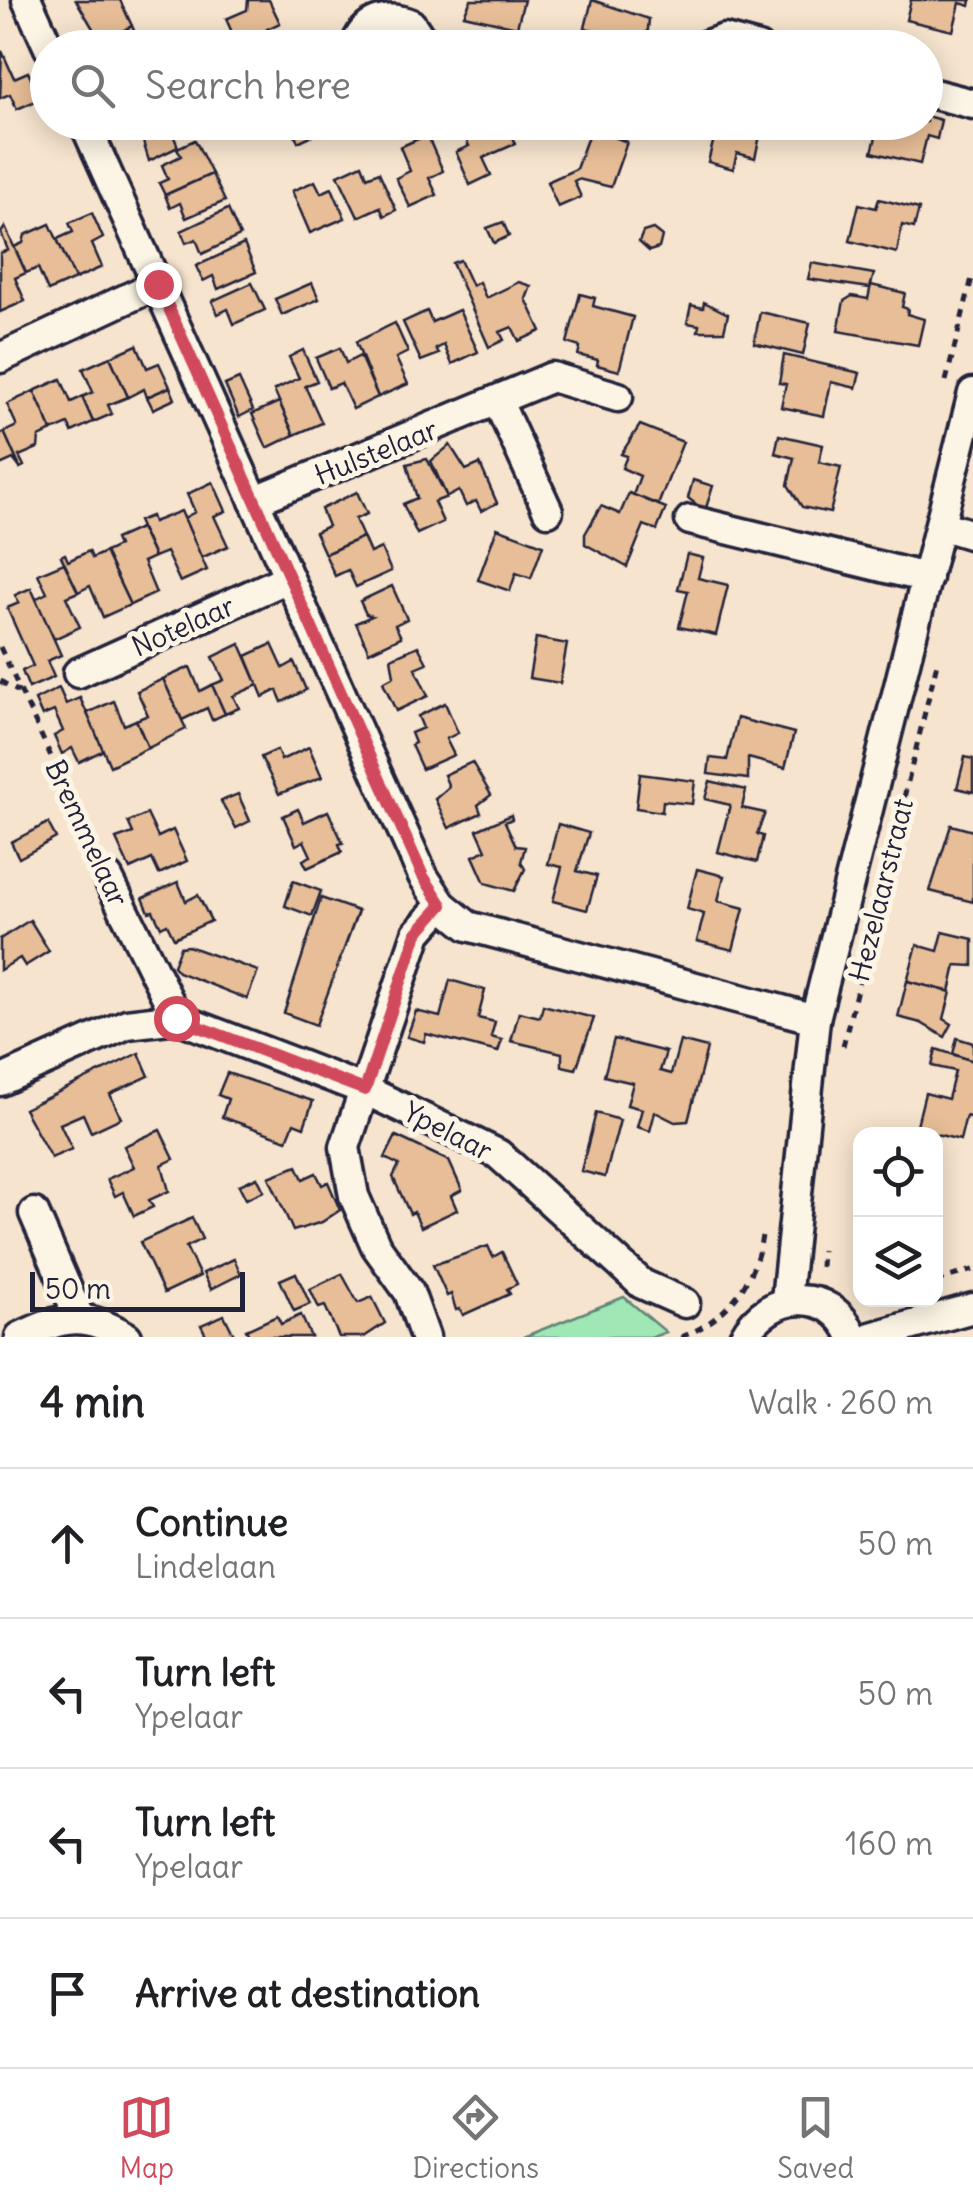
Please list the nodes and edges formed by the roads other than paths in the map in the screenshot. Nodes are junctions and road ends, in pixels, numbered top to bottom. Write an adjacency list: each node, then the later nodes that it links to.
1 (27, 0): 3 (street)
2 (402, 9): 4 (street); 5 (street)
3 (41, 30)
4 (364, 30)
5 (418, 30)
6 (943, 96): 7 (street)
7 (973, 104)
8 (92, 140): 9 (street)
9 (158, 284): 10 (street); 14 (street)
10 (0, 358)
11 (973, 393): 17 (street, Hezelaarstraat)
12 (618, 397): 13 (street, Hulstelaar)
13 (498, 402): 14 (street, Hulstelaar); 15 (street)
14 (254, 501): 19 (street)
15 (548, 511)
16 (690, 520): 20 (street)
17 (940, 525): 18 (street); 20 (street, Hezelaarstraat)
18 (973, 535)
19 (288, 578): 21 (street, Notelaar); 23 (street)
20 (927, 578): 25 (street, Hezelaarstraat)
21 (78, 673)
22 (108, 878): 24 (street, Bremmelaar)
23 (442, 905): 25 (street); 27 (street)
24 (176, 1018): 26 (street); 27 (street, Ypelaar)
25 (815, 1019): 29 (street, Hezelaarstraat)
26 (0, 1081)
27 (365, 1090): 30 (street, Ypelaar); 35 (street)
28 (34, 1213): 32 (street)
29 (786, 1300): 36 (street); 37 (street)
30 (685, 1302)
31 (973, 1308): 38 (street)
32 (79, 1317): 33 (street); 34 (street)
33 (20, 1337)
34 (127, 1337)
35 (425, 1337)
36 (744, 1337)
37 (854, 1337)
38 (871, 1337)

